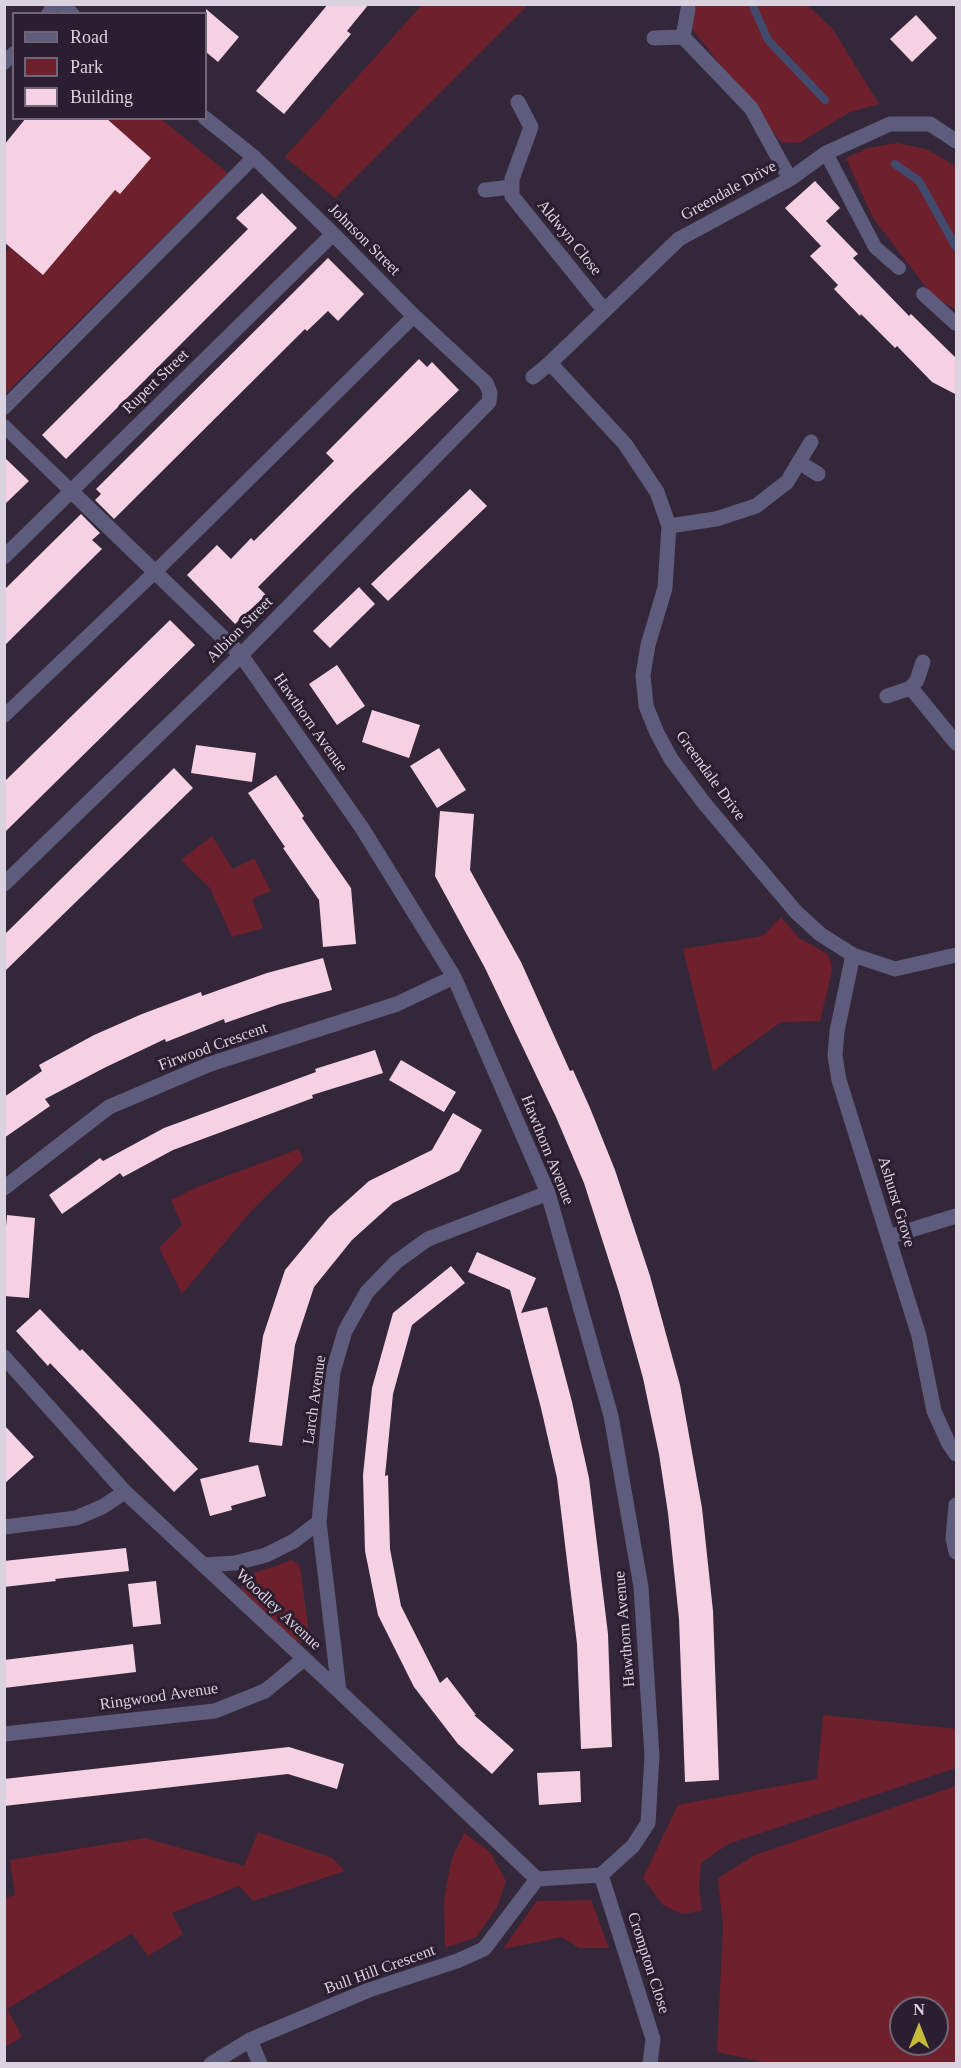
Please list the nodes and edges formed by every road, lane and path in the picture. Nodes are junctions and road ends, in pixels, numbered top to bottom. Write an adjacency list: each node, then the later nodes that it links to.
1 (688, 9): 2 (street)
2 (683, 37): 3 (street); 9 (street)
3 (654, 38)
4 (518, 102): 10 (street)
5 (207, 120): 8 (street, Johnson Street)
6 (957, 141): 7 (street, Greendale Drive)
7 (826, 153): 9 (street, Greendale Drive); 13 (lane)
8 (254, 157): 12 (street, Johnson Street); 21 (lane)
9 (790, 178): 15 (street, Greendale Drive)
10 (512, 187): 11 (street); 15 (street, Aldwyn Close)
11 (485, 190)
12 (333, 234): 16 (street, Johnson Street); 26 (street, Rupert Street)
13 (899, 268)
14 (923, 294): 17 (lane)
15 (604, 310): 18 (street, Greendale Drive)
16 (414, 316): 20 (street, Johnson Street); 29 (lane)
17 (957, 324)
18 (550, 363): 19 (street, Greendale Drive); 27 (street, Greendale Drive)
19 (533, 376)
20 (490, 393): 30 (street, Albion Street)
21 (4, 408)
22 (4, 426): 26 (lane)
23 (811, 442): 24 (street)
24 (800, 463): 25 (street); 27 (street)
25 (818, 474)
26 (71, 491): 28 (street, Rupert Street); 29 (street, Hawthorn Avenue)
27 (669, 526): 37 (street, Greendale Drive)
28 (4, 557)
29 (155, 572): 30 (street, Hawthorn Avenue); 34 (lane)
30 (241, 655): 36 (street, Albion Street); 39 (street, Hawthorn Avenue)
31 (923, 662): 32 (street)
32 (910, 688): 33 (street); 35 (street)
33 (887, 696)
34 (4, 716)
35 (957, 743)
36 (4, 884)
37 (853, 955): 38 (street, Greendale Drive); 43 (street, Ashurst Grove)
38 (957, 955)
39 (454, 977): 40 (street, Firwood Crescent); 41 (street, Hawthorn Avenue)
40 (4, 1188)
41 (548, 1193): 48 (street, Larch Avenue); 55 (street, Hawthorn Avenue)
42 (957, 1216): 43 (street)
43 (888, 1237): 45 (street, Ashurst Grove)
44 (4, 1357): 46 (street, Woodley Avenue)
45 (957, 1454)
46 (125, 1492): 49 (street); 51 (street, Woodley Avenue)
47 (957, 1505): 50 (street)
48 (319, 1522): 51 (street); 53 (street, Larch Avenue)
49 (4, 1527)
50 (957, 1552)
51 (203, 1565): 52 (street, Woodley Avenue)
52 (304, 1659): 53 (street, Woodley Avenue); 54 (street, Ringwood Avenue)
53 (339, 1691): 56 (street, Woodley Avenue)
54 (4, 1734)
55 (601, 1875): 56 (street); 60 (street, Crompton Close)
56 (537, 1879): 57 (street, Bull Hill Crescent)
57 (250, 2040): 58 (street, Bull Hill Crescent); 59 (street)
58 (211, 2064)
59 (260, 2064)
60 (650, 2064)

